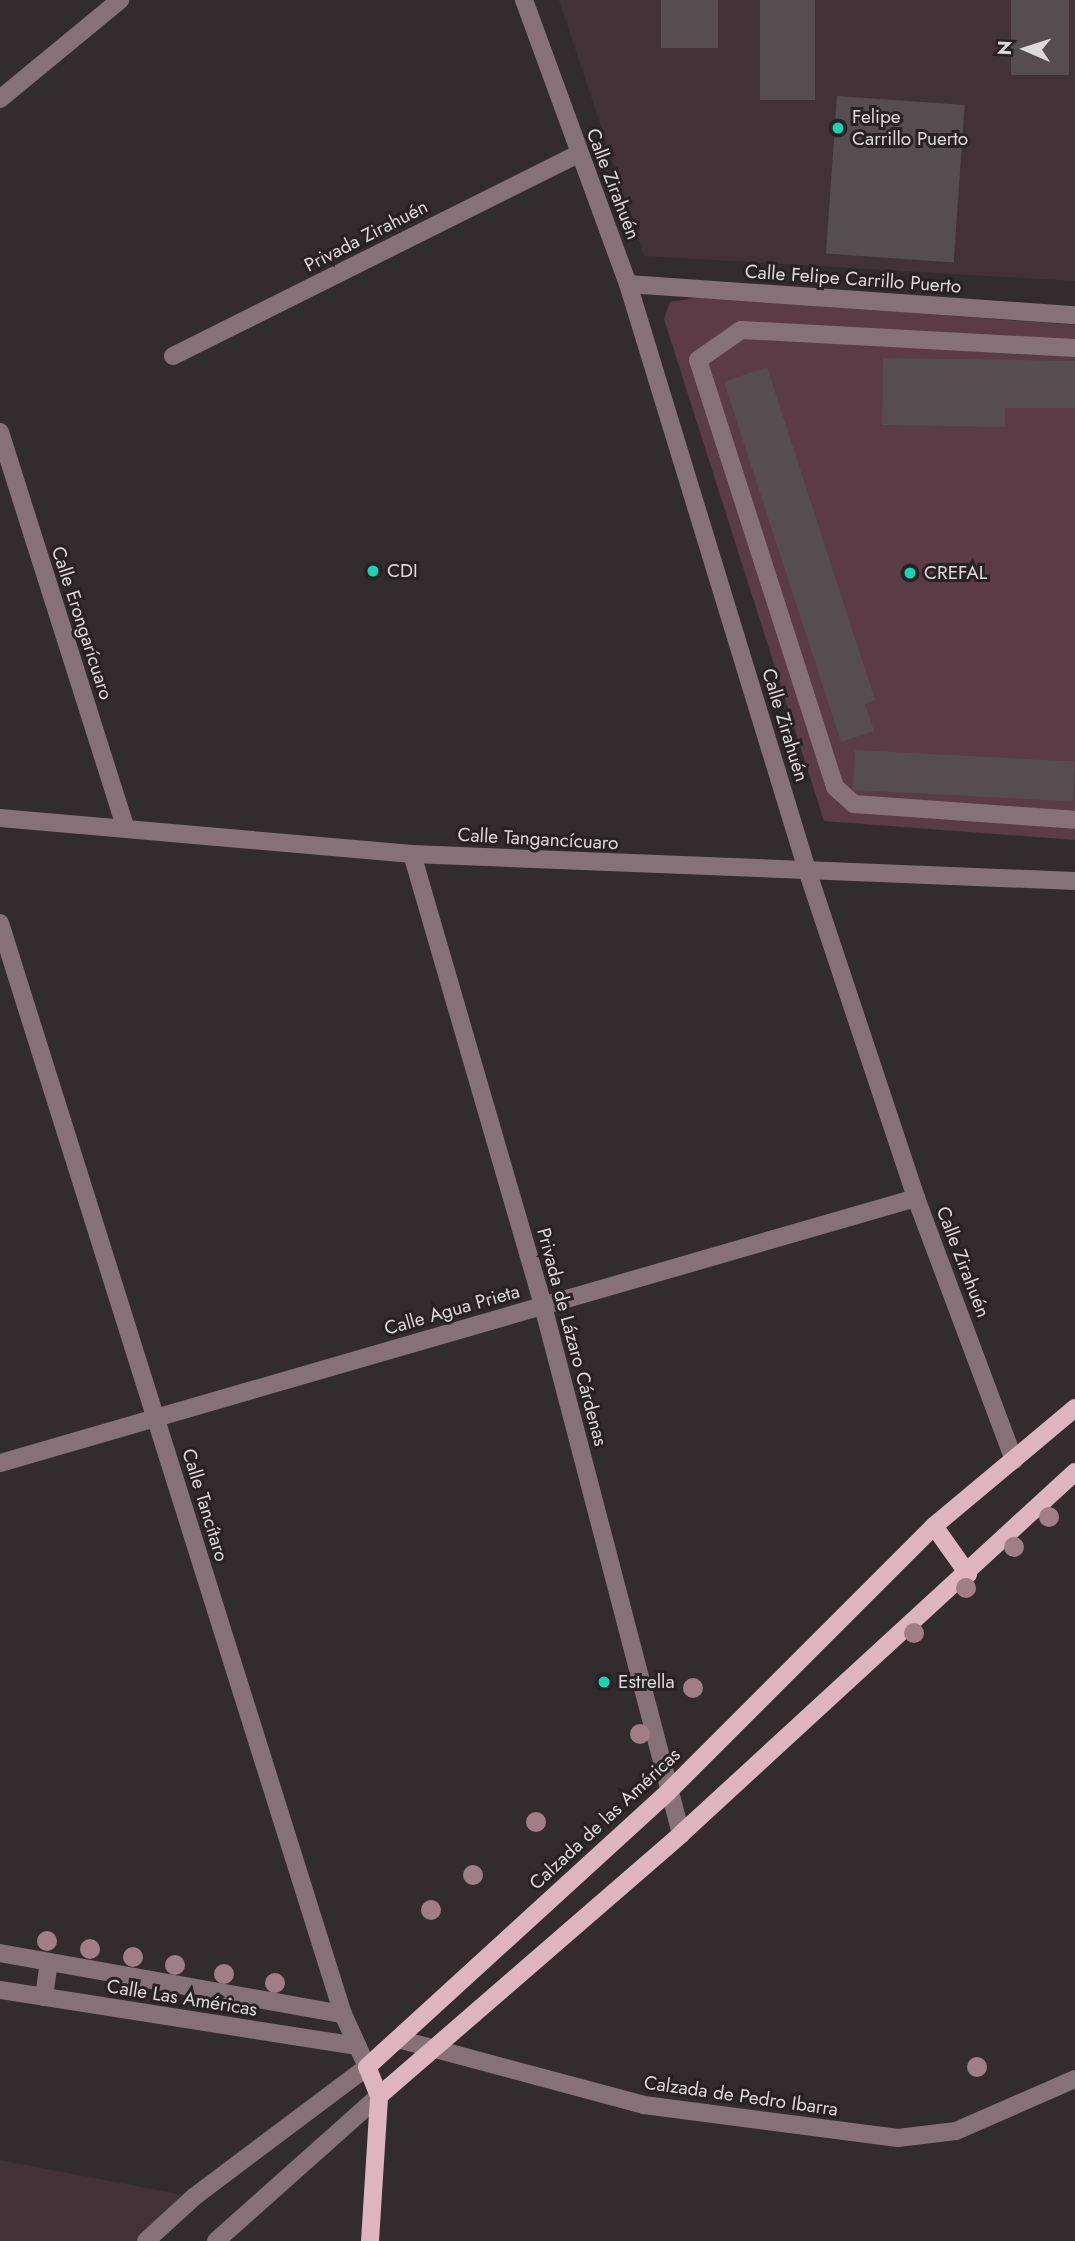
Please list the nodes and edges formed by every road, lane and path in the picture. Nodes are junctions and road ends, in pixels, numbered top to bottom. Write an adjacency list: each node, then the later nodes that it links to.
1 (120, 0): 3 (street)
2 (524, 0): 4 (street, Calle Zirahuén)
3 (0, 99)
4 (578, 154): 5 (street, Calle Zirahuén); 8 (street, Privada Zirahuén)
5 (628, 284): 6 (street, Calle Felipe Carrillo Puerto); 14 (street, Calle Zirahuén)
6 (1075, 315)
7 (1075, 348): 11 (street)
8 (173, 356)
9 (0, 432): 12 (street, Calle Erongarícuaro)
10 (0, 818): 12 (street, Calle Tangancícuaro)
11 (1075, 820)
12 (125, 826): 13 (street, Calle Tangancícuaro)
13 (412, 854): 14 (street, Calle Tangancícuaro); 18 (street, Privada de Lázaro Cárdenas)
14 (808, 873): 15 (street, Calle Tangancícuaro); 17 (street, Calle Zirahuén)
15 (1075, 881)
16 (0, 923): 20 (street, Calle Tancítaro)
17 (916, 1198): 18 (street, Calle Agua Prieta); 21 (street, Calle Zirahuén)
18 (543, 1306): 20 (street, Calle Agua Prieta); 26 (street, Privada de Lázaro Cárdenas)
19 (1075, 1408): 21 (main road, Calzada de las Américas)
20 (155, 1418): 22 (street, Calle Agua Prieta); 32 (street, Calle Tancítaro)
21 (1014, 1460): 24 (main road, Calzada de las Américas)
22 (0, 1463)
23 (1075, 1472): 25 (main road)
24 (934, 1526): 25 (main road); 26 (main road, Calzada de las Américas)
25 (968, 1574): 27 (main road)
26 (667, 1792): 27 (street, Privada de Lázaro Cárdenas); 33 (main road, Calzada de las Américas)
27 (681, 1834): 35 (main road)
28 (0, 1953): 29 (street, Calle Las Américas)
29 (49, 1962): 31 (street); 32 (street, Calle Las Américas)
30 (0, 1990): 31 (street, Calle Las Américas)
31 (44, 1997): 34 (street, Calle Las Américas)
32 (343, 2014): 34 (street, Calle Tancítaro)
33 (398, 2039): 35 (street, Calzada de Pedro Ibarra); 36 (main road, Calzada de las Américas)
34 (358, 2046): 36 (street, Calle Tancítaro)
35 (435, 2048): 37 (street, Calzada de Pedro Ibarra); 38 (main road)
36 (368, 2067): 38 (main road, Calle Tancítaro); 39 (street, Calzada de las Américas)
37 (1075, 2079)
38 (379, 2096): 40 (street); 41 (main road)
39 (146, 2241)
40 (216, 2241)
41 (370, 2241)

